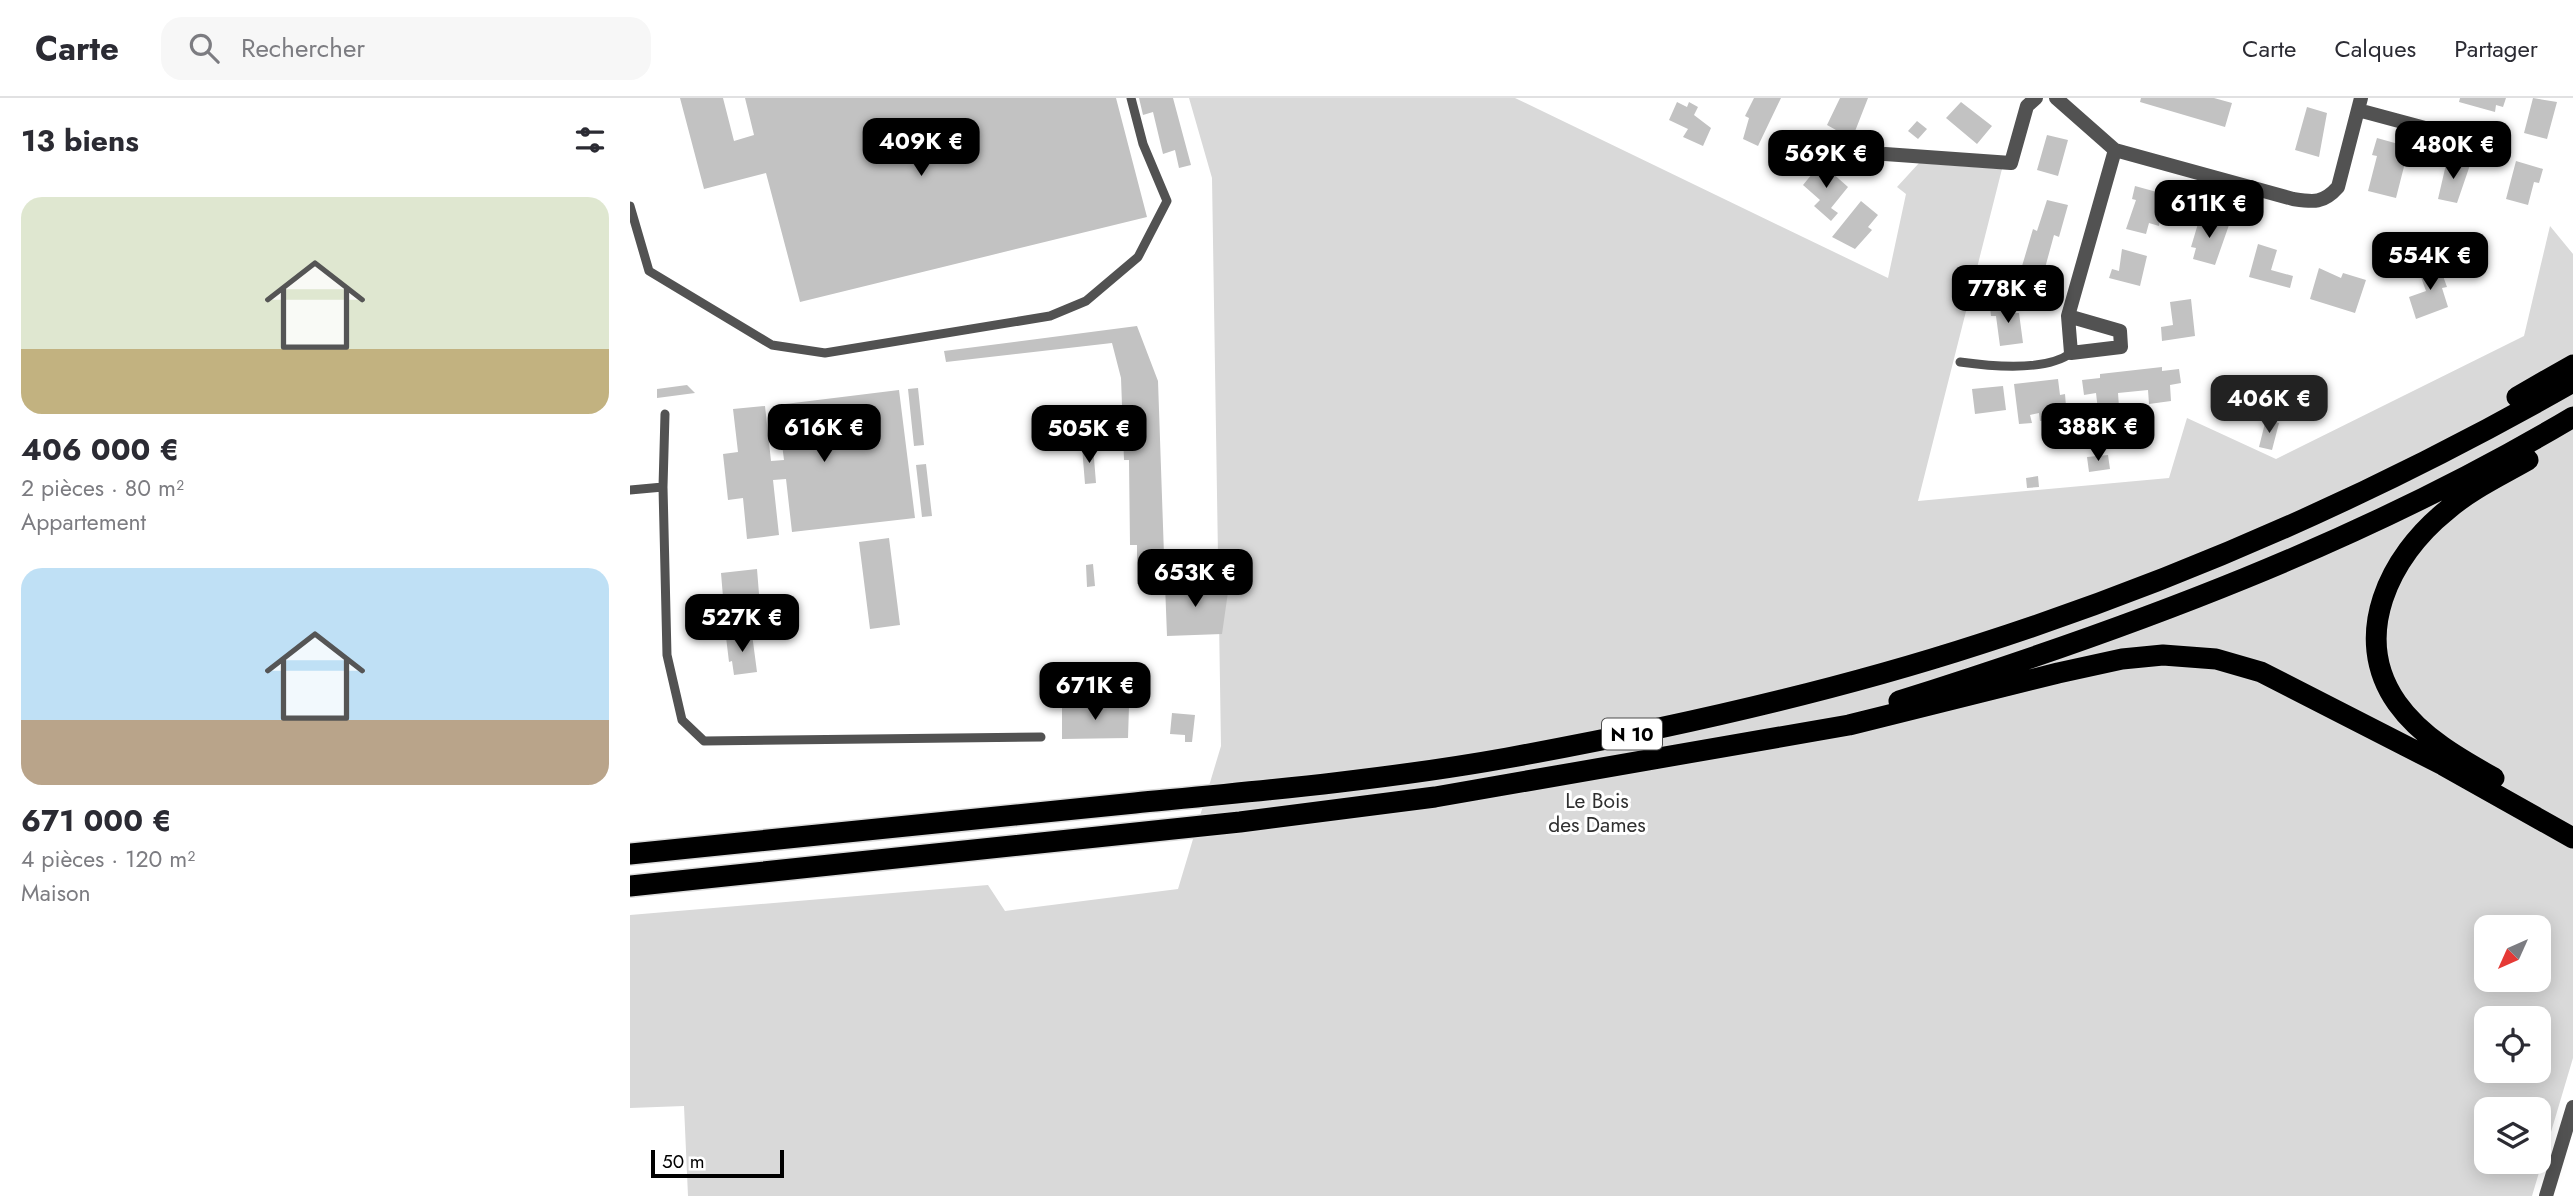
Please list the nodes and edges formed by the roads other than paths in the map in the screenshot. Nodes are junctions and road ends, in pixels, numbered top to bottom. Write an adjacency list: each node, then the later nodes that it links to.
1 (1131, 98): 8 (lane)
2 (2036, 98): 7 (street)
3 (2056, 98): 6 (street)
4 (2360, 104): 5 (street); 6 (street)
5 (2492, 146)
6 (2115, 150): 9 (street)
7 (1885, 155)
8 (630, 206)
9 (2068, 316): 10 (street); 10 (street)
10 (2071, 353): 11 (lane)
11 (1960, 362)
12 (2573, 365): 19 (highway)
13 (2573, 382): 19 (highway, N 10)
14 (665, 414): 17 (lane)
15 (2573, 417): 21 (highway, N 10)
16 (2573, 428): 22 (highway)
17 (663, 487): 18 (lane); 20 (lane)
18 (630, 491)
19 (2073, 612): 24 (highway, N 10)
20 (1041, 737)
21 (1724, 745): 23 (highway); 25 (highway, N 10)
22 (2573, 821)
23 (2573, 838)
24 (630, 855)
25 (630, 886)
26 (2573, 1107): 27 (street)
27 (2546, 1196)

